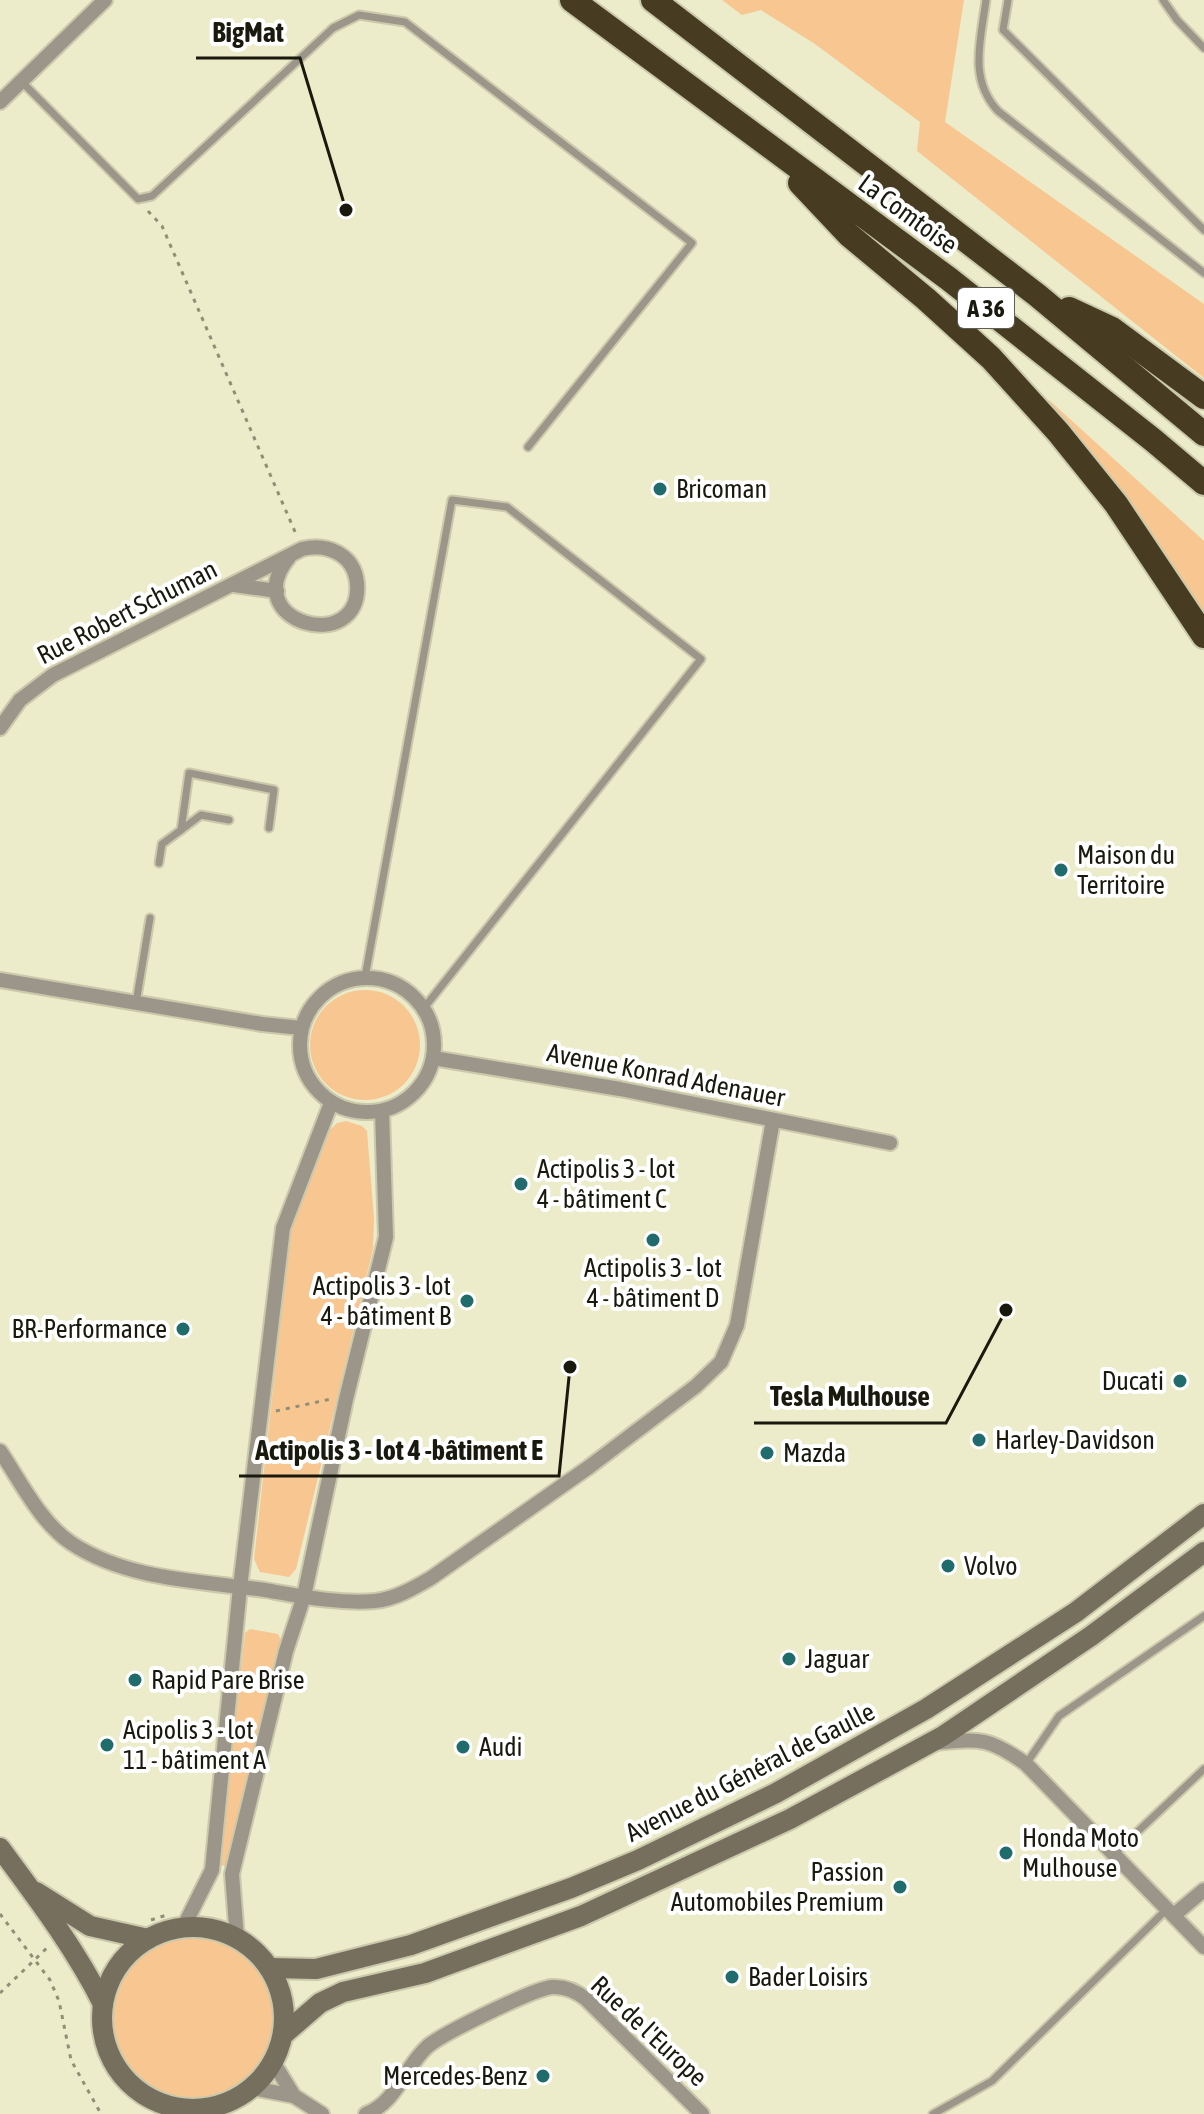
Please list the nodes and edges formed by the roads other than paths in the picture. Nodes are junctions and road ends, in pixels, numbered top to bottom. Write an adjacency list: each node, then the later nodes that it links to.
1 (105, 0): 8 (street)
2 (572, 0): 10 (highway, La Comtoise / A 36)
3 (653, 0): 13 (highway, La Comtoise / A 36)
4 (986, 0): 12 (lane)
5 (1008, 0): 11 (lane)
6 (1163, 0): 7 (lane)
7 (1204, 48)
8 (22, 81): 9 (street); 16 (lane)
9 (0, 102)
10 (761, 140): 17 (highway, La Comtoise / A 36); 21 (highway)
11 (1204, 230)
12 (1204, 273)
13 (1037, 295): 14 (highway); 15 (highway, La Comtoise / A 36)
14 (1204, 397)
15 (1204, 434)
16 (528, 447)
17 (1204, 483)
18 (296, 552): 19 (street, Rue Robert Schuman); 20 (street); 20 (street)
19 (233, 585): 20 (street); 22 (street, Rue Robert Schuman)
20 (277, 591)
21 (1204, 636)
22 (0, 728)
23 (229, 820): 25 (lane)
24 (269, 828): 25 (lane)
25 (181, 830): 26 (lane)
26 (159, 863)
27 (150, 918): 30 (lane)
28 (365, 977): 31 (street); 31 (lane); 32 (street)
29 (0, 980): 30 (street)
30 (136, 1003): 32 (street)
31 (424, 1008): 33 (street)
32 (301, 1028): 34 (street)
33 (433, 1058): 35 (street); 36 (street, Avenue Konrad Adenauer)
34 (331, 1103): 35 (street); 41 (street)
35 (382, 1111): 42 (street)
36 (773, 1120): 37 (street, Avenue Konrad Adenauer); 42 (street)
37 (890, 1143)
38 (0, 1451): 41 (street)
39 (1204, 1514): 56 (main road, Avenue du Général de Gaulle)
40 (1204, 1552): 44 (main road)
41 (240, 1587): 42 (street); 52 (street)
42 (304, 1596): 54 (street)
43 (1204, 1616): 45 (lane)
44 (929, 1744): 45 (street); 58 (main road)
45 (1026, 1764): 48 (street)
46 (1204, 1769): 48 (lane)
47 (0, 1848): 49 (main road)
48 (1115, 1853): 51 (street)
49 (29, 1887): 53 (main road); 57 (main road)
50 (1204, 1890): 51 (street)
51 (1171, 1912): 55 (street); 67 (lane)
52 (178, 1920): 53 (main road); 54 (main road)
53 (147, 1930): 57 (main road)
54 (237, 1938): 56 (main road)
55 (1204, 1947)
56 (271, 1968): 58 (main road)
57 (103, 2004): 62 (main road)
58 (283, 2035): 59 (main road)
59 (273, 2062): 60 (main road); 61 (street)
60 (252, 2088): 61 (street); 63 (main road)
61 (294, 2096): 64 (street)
62 (154, 2106): 63 (main road)
63 (202, 2111)
64 (322, 2114)
65 (366, 2114): 66 (street, Rue de l'Europe)
66 (702, 2114)
67 (933, 2114)

